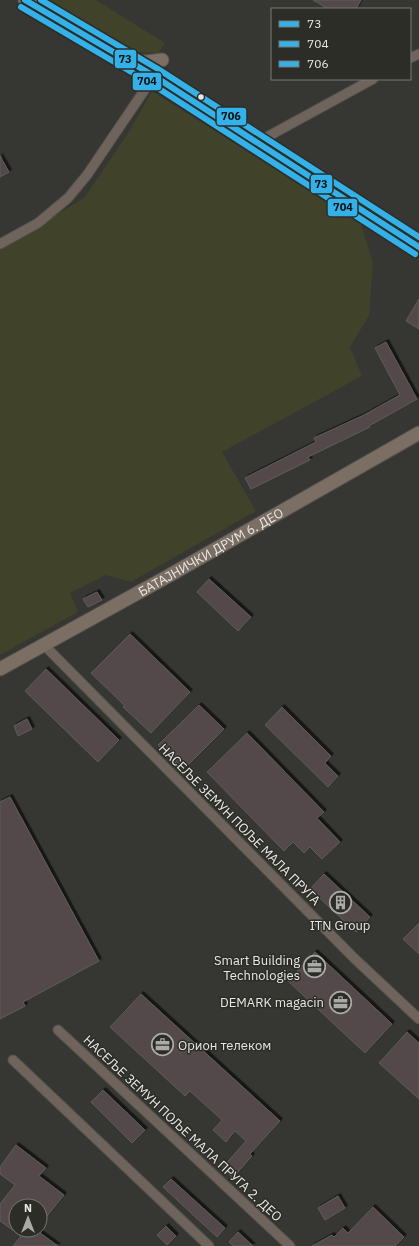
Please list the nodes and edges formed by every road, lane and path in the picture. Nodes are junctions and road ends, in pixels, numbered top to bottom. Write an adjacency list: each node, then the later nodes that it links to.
1 (25, 0): 2 (main road)
2 (123, 58): 3 (main road); 4 (main road)
3 (162, 60)
4 (154, 76): 6 (main road); 7 (street)
5 (371, 80): 6 (street)
6 (256, 144): 8 (main road)
7 (0, 244)
8 (419, 247)
9 (419, 433): 10 (main road, БАТАЈНИЧКИ ДРУМ 6. ДЕО)
10 (44, 644): 11 (main road, БАТАЈНИЧКИ ДРУМ 6. ДЕО); 12 (street, НАСЕЉЕ ЗЕМУН ПОЉЕ МАЛА ПРУГА)
11 (0, 669)
12 (419, 1019)
13 (58, 1030): 16 (street, НАСЕЉЕ ЗЕМУН ПОЉЕ МАЛА ПРУГА 2. ДЕО)
14 (13, 1060): 15 (street)
15 (209, 1246)
16 (290, 1246)

